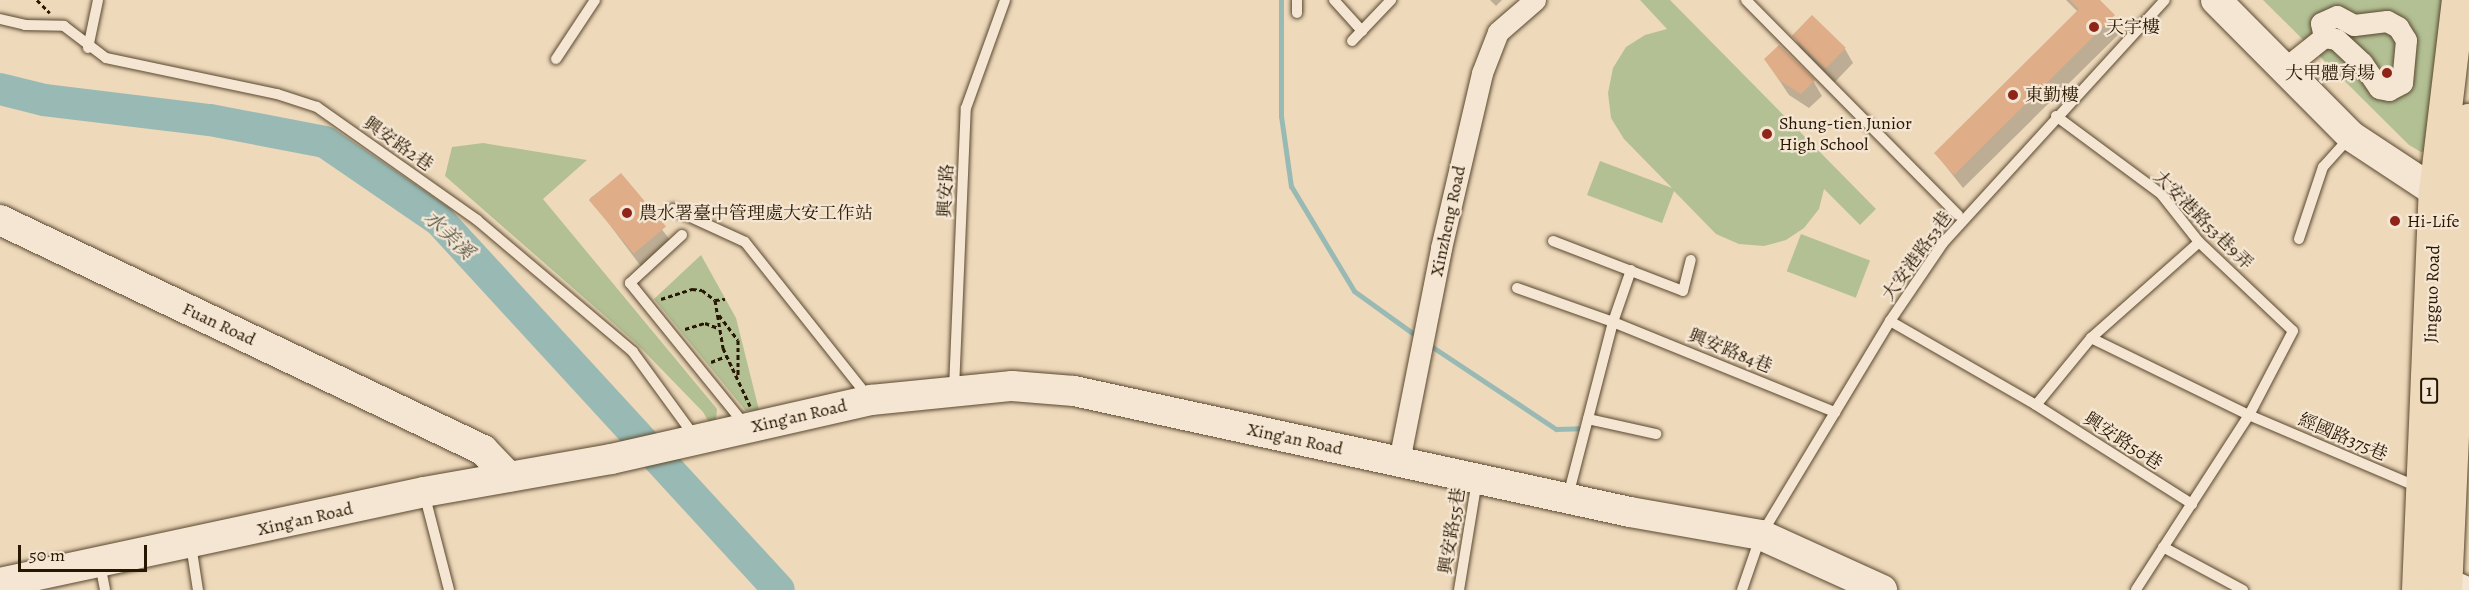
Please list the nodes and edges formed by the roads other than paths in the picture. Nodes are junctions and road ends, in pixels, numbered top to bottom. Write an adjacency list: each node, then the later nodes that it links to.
1 (98, 0): 17 (lane)
2 (595, 0): 18 (lane)
3 (1005, 0): 37 (lane, 興安路)
4 (1297, 0): 12 (lane)
5 (1334, 0): 14 (lane)
6 (1391, 0): 14 (lane)
7 (1535, 0): 48 (street, Xinzheng Road)
8 (1746, 0): 25 (lane)
9 (2164, 0): 20 (lane, 大安港路53巷)
10 (2216, 0): 19 (street)
11 (2458, 0): 23 (main road, Jingguo Road / 1)
12 (1297, 12)
13 (0, 19): 17 (lane, 興安路2巷)
14 (1362, 31): 16 (lane)
15 (2334, 32): 19 (street)
16 (1352, 41)
17 (88, 48): 47 (lane, 興安路2巷)
18 (556, 59)
19 (2284, 69): 22 (street)
20 (2056, 116): 30 (lane, 大安港路53巷9弄); 34 (lane, 大安港路53巷)
21 (2469, 120): 23 (main road, Jingguo Road / 1)
22 (2350, 136): 23 (street); 28 (lane)
23 (2458, 203): 38 (main road, Jingguo Road / 1); 52 (main road, Jingguo Road / 1)
24 (673, 208): 39 (lane)
25 (1958, 215)
26 (0, 220): 45 (street, Fuan Road)
27 (682, 235): 44 (lane)
28 (2299, 239)
29 (1552, 241): 32 (lane)
30 (2199, 242): 36 (lane); 42 (lane, 大安港路53巷9弄)
31 (1690, 260): 32 (lane)
32 (1630, 270): 35 (lane)
33 (1517, 288): 35 (lane, 興安路84巷)
34 (1890, 321): 40 (lane, 興安路50巷); 41 (lane, 大安港路53巷)
35 (1613, 322): 41 (lane, 興安路84巷); 43 (lane)
36 (2091, 338): 40 (lane); 42 (lane, 經國路375巷)
37 (954, 390): 39 (street, Xing’an Road); 48 (street, Xing’an Road)
38 (2462, 397): 61 (main road, Jingguo Road / 1)
39 (871, 400): 44 (street, Xing’an Road)
40 (2036, 405): 55 (lane, 興安路50巷)
41 (1835, 412): 56 (lane, 大安港路53巷)
42 (2249, 415): 52 (lane, 經國路375巷); 55 (lane)
43 (1588, 418): 46 (lane); 54 (lane)
44 (749, 420): 47 (street, Xing’an Road)
45 (438, 429): 49 (street, Fuan Road); 51 (street, Fuan Road)
46 (1656, 434)
47 (697, 440): 49 (street, Xing’an Road)
48 (1399, 461): 50 (street, Xing’an Road)
49 (509, 477): 51 (street, Xing’an Road)
50 (1478, 477): 54 (street, Xing’an Road); 64 (lane, 興安路55巷)
51 (474, 482): 53 (street, Xing’an Road)
52 (2423, 489): 61 (main road, Jingguo Road / 1)
53 (424, 492): 57 (street, Xing’an Road); 63 (lane)
54 (1568, 497): 56 (street, Xing’an Road)
55 (2192, 504): 58 (lane)
56 (1761, 535): 65 (lane, 大安港路53巷); 66 (street, Xing’an Road)
57 (190, 545): 59 (street, Xing’an Road); 62 (lane)
58 (2163, 548): 67 (lane); 68 (lane)
59 (102, 576): 60 (street, Xing’an Road)
60 (0, 583)
61 (2439, 585)
62 (198, 590)
63 (449, 590)
64 (1459, 590)
65 (1742, 590)
66 (1881, 590)
67 (2136, 590)
68 (2243, 590)

